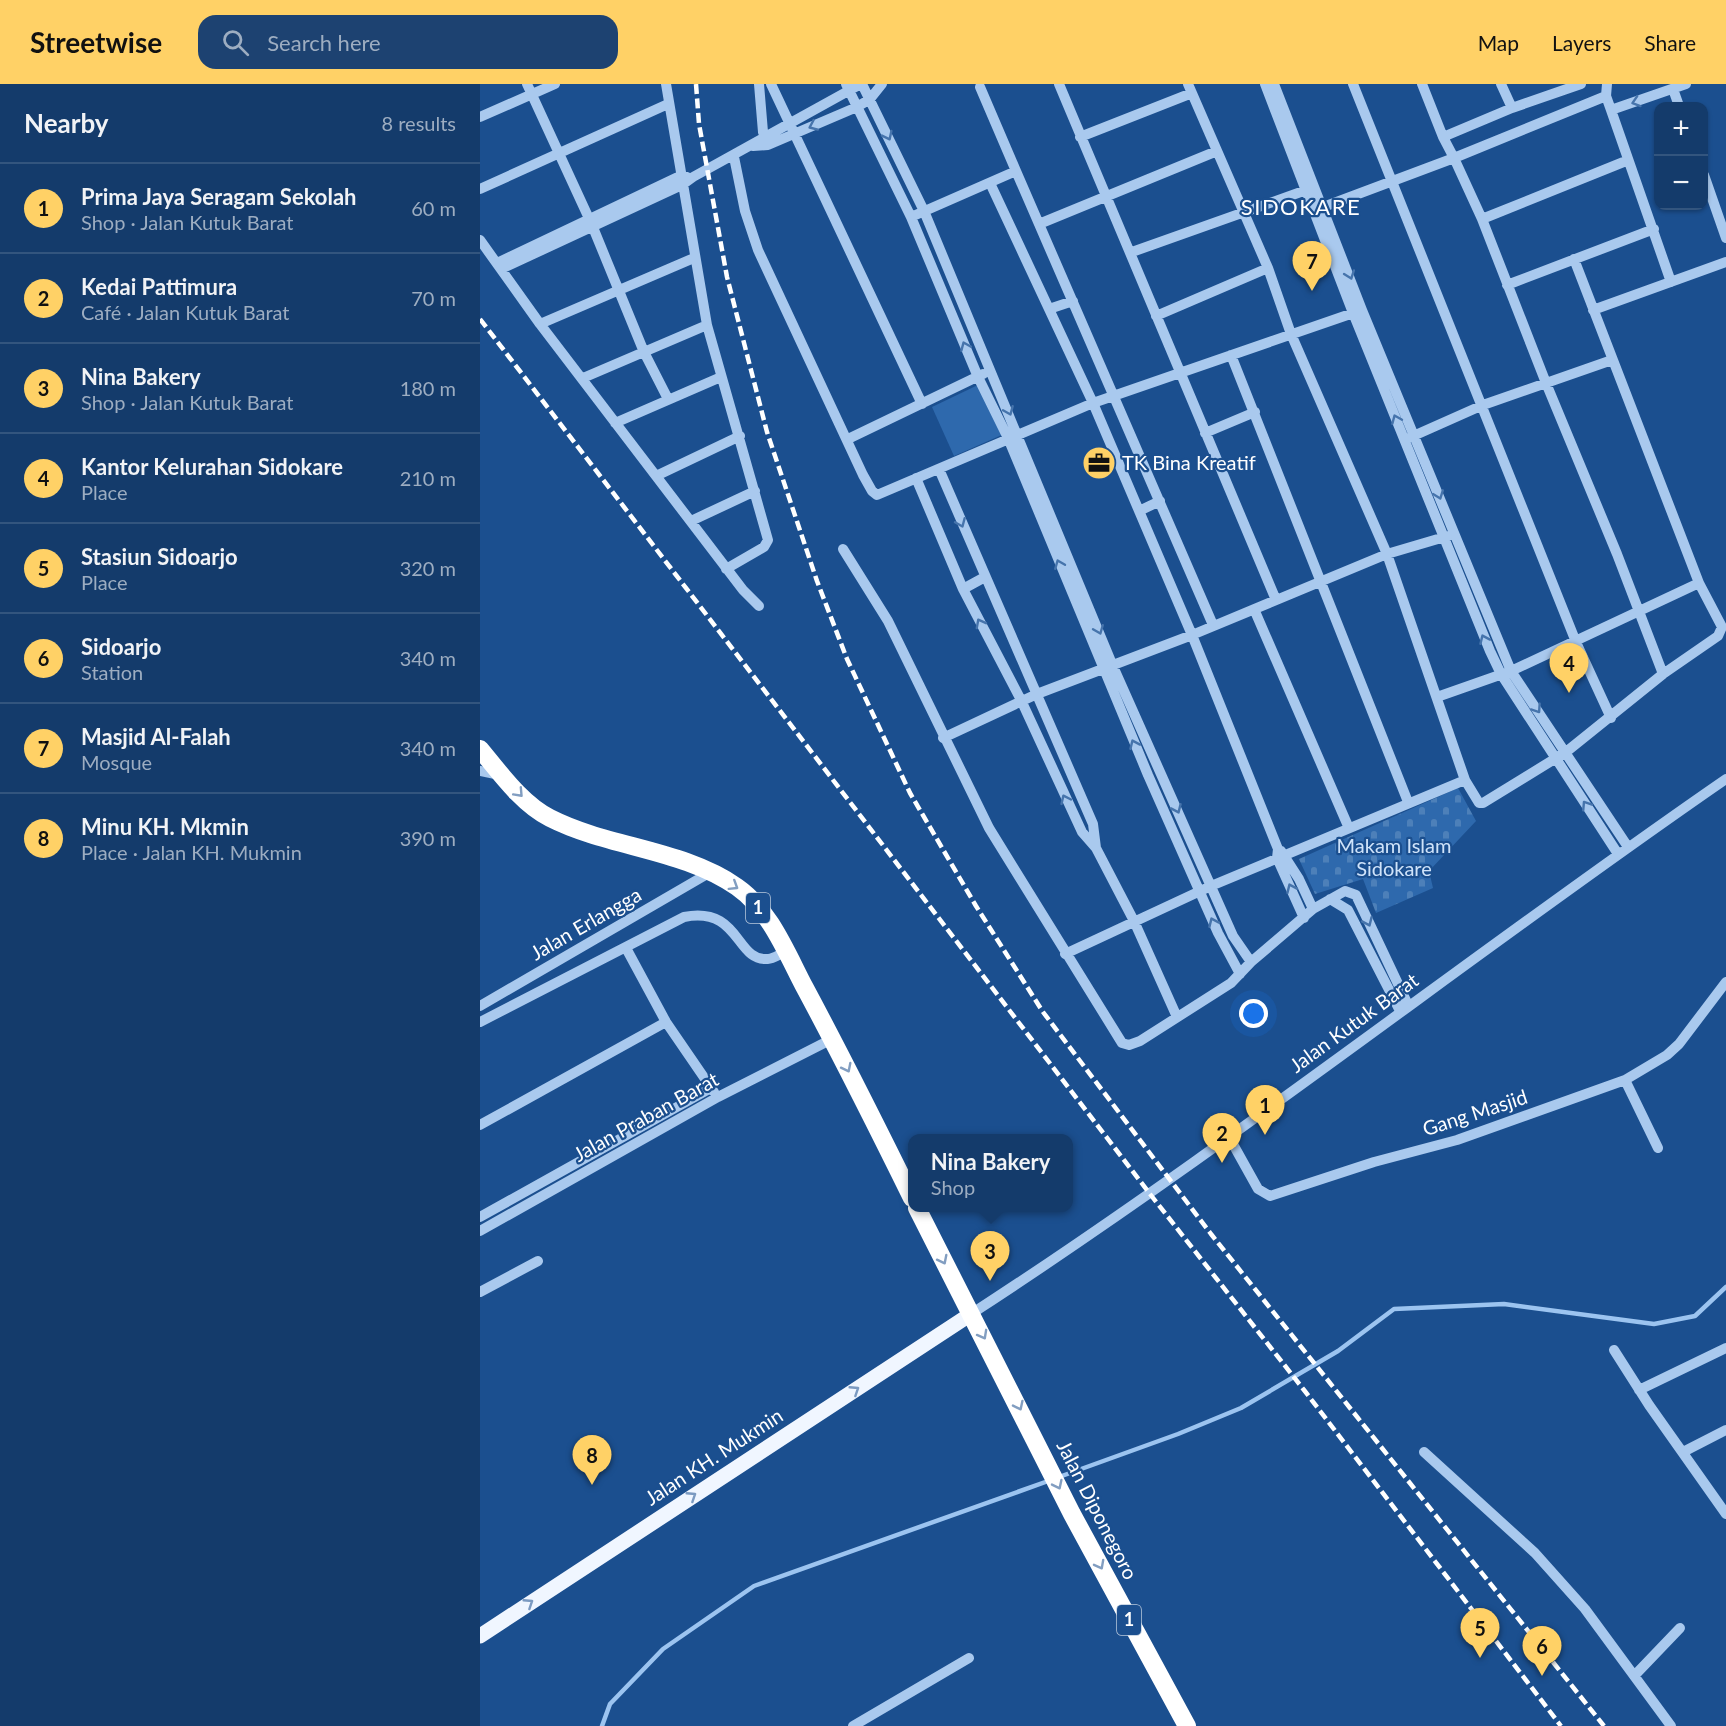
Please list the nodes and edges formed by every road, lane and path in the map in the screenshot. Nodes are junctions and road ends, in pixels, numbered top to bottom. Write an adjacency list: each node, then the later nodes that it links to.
1 (555, 84): 20 (street)
2 (666, 84): 25 (street)
3 (759, 84): 33 (street)
4 (771, 84): 30 (street)
5 (862, 84): 18 (street); 23 (street)
6 (882, 84): 23 (street)
7 (1059, 84): 31 (street)
8 (1264, 84): 44 (street)
9 (1274, 84): 44 (street)
10 (1353, 84): 40 (street)
11 (1422, 84): 32 (street)
12 (1502, 84): 27 (street)
13 (1581, 84): 16 (street)
14 (1607, 84): 22 (street)
15 (1686, 84): 21 (street)
16 (1568, 86): 27 (street)
17 (980, 87): 39 (street)
18 (848, 88): 26 (street); 30 (street)
19 (1190, 88): 31 (street); 34 (street)
20 (529, 89): 29 (street); 35 (street)
21 (1673, 89): 24 (street); 28 (street, one-way to 28)
22 (1606, 96): 28 (street); 37 (street)
23 (870, 99): 26 (street); 48 (street, one-way to 48)
24 (1678, 102)
25 (668, 104): 35 (street); 41 (street)
26 (857, 107): 30 (street, one-way to 30); 50 (street)
27 (1512, 108): 32 (street)
28 (1611, 110): 38 (street)
29 (480, 117)
30 (793, 130): 33 (street); 86 (street)
31 (1080, 137): 46 (street)
32 (1443, 137): 37 (street)
33 (767, 141): 36 (street)
34 (1217, 151): 46 (street); 49 (street)
35 (557, 153): 45 (street); 52 (street)
36 (734, 157): 41 (street); 95 (street)
37 (1454, 158): 40 (street); 51 (street)
38 (1626, 161): 51 (street); 54 (street)
39 (1016, 171): 42 (street); 53 (street)
40 (1391, 180): 47 (street); 87 (street)
41 (681, 181): 52 (street); 58 (street)
42 (990, 183): 48 (street); 67 (street)
43 (1708, 186): 55 (street)
44 (1310, 188): 47 (street); 49 (street)
45 (480, 189)
46 (1108, 195): 53 (street); 57 (street)
47 (1319, 209): 69 (street)
48 (924, 211): 50 (street); 77 (street)
49 (1243, 211): 57 (street); 62 (street)
50 (911, 217): 80 (street, one-way to 50)
51 (1482, 219): 64 (street)
52 (590, 221): 61 (street); 65 (street)
53 (1039, 224): 66 (street)
54 (1654, 229): 59 (street); 63 (street)
55 (1726, 238)
56 (480, 240): 61 (street)
57 (1132, 252): 70 (street)
58 (694, 258): 65 (street); 72 (street)
59 (1574, 259): 64 (street); 68 (street)
60 (1726, 262): 63 (street)
61 (499, 266): 71 (street)
62 (1268, 268): 70 (street); 73 (street)
63 (1671, 282): 68 (street)
64 (1507, 285): 82 (street)
65 (618, 289): 71 (street); 74 (street)
66 (1073, 301): 67 (street); 83 (street)
67 (1049, 309): 85 (street)
68 (1593, 310): 76 (street)
69 (1358, 311): 73 (street); 94 (street)
70 (1156, 316): 78 (street)
71 (540, 324): 81 (street)
72 (707, 325): 74 (street); 79 (street)
73 (1291, 334): 75 (street); 106 (street)
74 (644, 352): 81 (street); 84 (street)
75 (1231, 355): 78 (street); 88 (street)
76 (1612, 360): 82 (street); 110 (street)
77 (992, 370): 80 (street); 91 (street, one-way to 91)
78 (1181, 371): 83 (street); 90 (street)
79 (721, 377): 84 (street); 92 (street)
80 (978, 377): 86 (street); 93 (street)
81 (583, 378): 89 (street)
82 (1546, 383): 87 (street); 115 (street)
83 (1115, 396): 85 (street); 100 (street)
84 (668, 399): 89 (street)
85 (1093, 403): 91 (street); 101 (street)
86 (922, 404): 95 (street)
87 (1483, 405): 94 (street); 118 (street)
88 (1255, 412): 90 (street); 109 (street)
89 (615, 423): 97 (street)
90 (1205, 433): 112 (street)
91 (1019, 434): 93 (street); 104 (street)
92 (740, 436): 97 (street); 99 (street)
93 (1008, 438): 96 (street); 104 (street)
94 (1410, 438): 103 (street)
95 (848, 439): 98 (street)
96 (939, 469): 98 (street); 108 (street, one-way to 108)
97 (656, 476): 102 (street)
98 (916, 478): 111 (street)
99 (756, 491): 102 (street); 107 (street)
100 (1160, 501): 101 (street); 116 (street)
101 (1138, 511): 117 (street)
102 (691, 521): 107 (street)
103 (1448, 536): 106 (street); 121 (street)
104 (1056, 542): 119 (street, one-way to 119); 120 (street, one-way to 104)
105 (843, 549): 127 (street)
106 (1387, 554): 109 (street); 124 (street)
107 (726, 569): 113 (street)
108 (984, 577): 111 (street); 123 (street)
109 (1323, 580): 112 (street); 138 (street)
110 (1700, 583): 115 (street); 122 (street)
111 (963, 589): 125 (street, one-way to 111)
112 (1276, 600): 114 (street)
113 (759, 606)
114 (1254, 609): 116 (street); 139 (street)
115 (1638, 614): 118 (street); 122 (street)
116 (1213, 625): 117 (street)
117 (1192, 635): 119 (street); 142 (street)
118 (1576, 642): 121 (street); 126 (street)
119 (1112, 664): 120 (street); 131 (street)
120 (1101, 669): 123 (street); 133 (street, one-way to 120)
121 (1506, 673): 124 (street); 129 (street)
122 (1663, 674): 126 (street)
123 (1037, 694): 125 (street); 141 (street)
124 (1437, 697): 135 (street)
125 (1021, 700): 127 (street); 141 (street, one-way to 125)
126 (1611, 718): 129 (street)
127 (943, 738): 153 (street)
128 (480, 749): 132 (highway, 1)
129 (1561, 755): 135 (street); 140 (street); 143 (street, one-way to 129)
130 (480, 771): 132 (street)
131 (1160, 771): 133 (street); 136 (street)
132 (502, 775): 144 (highway, 1, one-way to 144)
133 (1148, 775): 137 (street)
134 (1726, 779): 140 (street, Jalan Kutuk Barat)
135 (1465, 780): 138 (street)
136 (1167, 786): 137 (street); 145 (street, one-way to 145)
137 (1155, 790): 146 (street)
138 (1408, 802): 139 (street)
139 (1348, 826): 142 (street)
140 (1628, 847): 143 (street, Jalan Kutuk Barat)
141 (1096, 848): 150 (street)
142 (1280, 854): 145 (street); 148 (street); 149 (street, one-way to 142)
143 (1618, 854): 158 (street, Jalan Kutuk Barat)
144 (709, 873): 152 (highway, 1, one-way to 152); 157 (street, Jalan Erlangga)
145 (1211, 886): 146 (street); 154 (street)
146 (1200, 891): 150 (street); 155 (street, one-way to 146)
147 (1330, 899): 148 (street); 158 (street); 158 (street, one-way to 158)
148 (1313, 909): 149 (street)
149 (1304, 918): 154 (street)
150 (1134, 921): 153 (street); 159 (street)
151 (626, 948): 152 (street); 160 (street); 161 (street)
152 (785, 952): 162 (highway, 1)
153 (1065, 954): 159 (street)
154 (1251, 962): 155 (street)
155 (1240, 974): 159 (street)
156 (1724, 990): 163 (street, Gang Masjid)
157 (480, 1006)
158 (1404, 1008): 166 (street, Jalan Kutuk Barat)
159 (1177, 1017)
160 (480, 1022)
161 (666, 1022): 164 (street); 165 (street)
162 (832, 1039): 164 (street, Jalan Praban Barat); 168 (highway, 1, one-way to 168)
163 (1625, 1080): 166 (street, Gang Masjid); 167 (street)
164 (714, 1093): 170 (street); 171 (street, Jalan Praban Barat)
165 (480, 1125)
166 (1229, 1137): 174 (street, Jalan Kutuk Barat)
167 (1658, 1148)
168 (908, 1189)
169 (919, 1212): 174 (highway, 1, one-way to 174)
170 (480, 1217)
171 (480, 1231)
172 (538, 1261): 173 (street)
173 (480, 1292)
174 (971, 1314): 183 (main road, Jalan KH. Mukmin, one-way to 174); 187 (highway, Jalan Diponegoro / 1, one-way to 187)
175 (1726, 1348): 177 (street)
176 (1614, 1350): 177 (street)
177 (1639, 1390): 180 (street)
178 (1726, 1430): 180 (street)
179 (1424, 1452): 185 (street)
180 (1683, 1452): 181 (street)
181 (1726, 1514)
182 (1680, 1628): 185 (street)
183 (480, 1635)
184 (969, 1659): 186 (street)
185 (1635, 1675): 188 (street)
186 (858, 1725)
187 (1186, 1726)
188 (1671, 1726)

